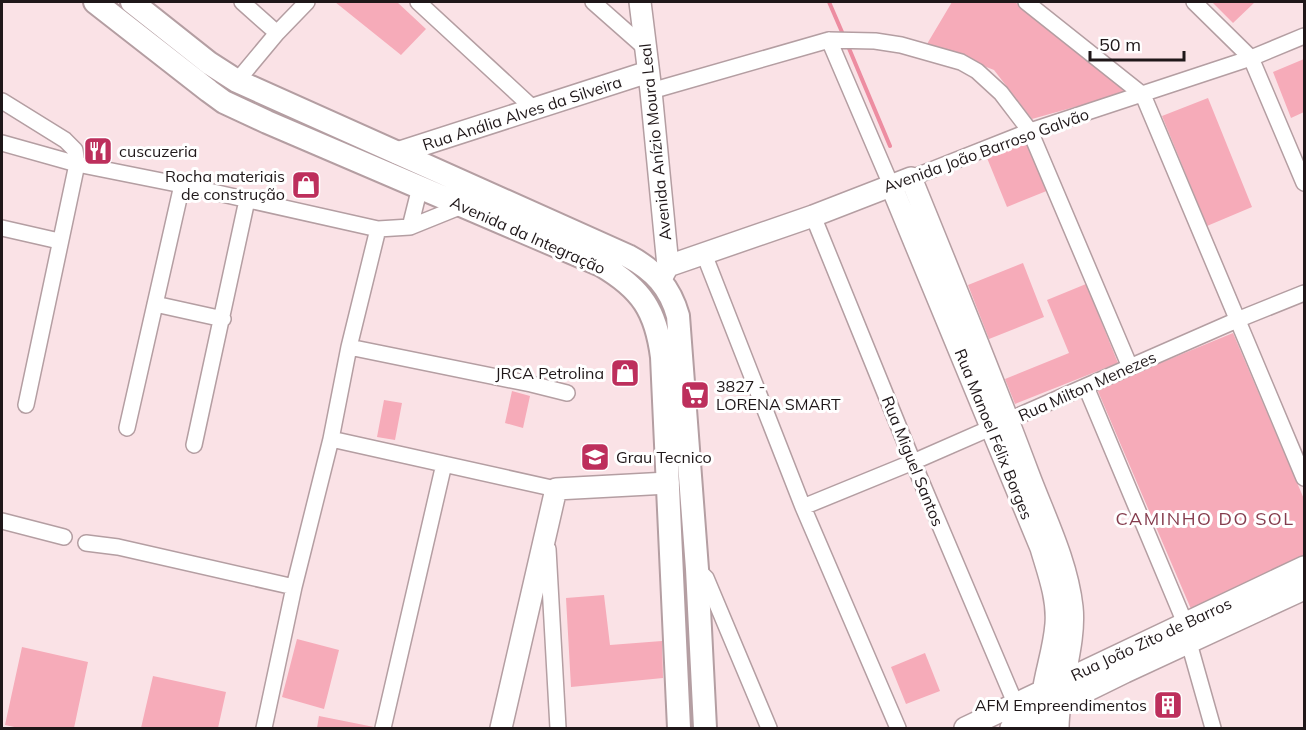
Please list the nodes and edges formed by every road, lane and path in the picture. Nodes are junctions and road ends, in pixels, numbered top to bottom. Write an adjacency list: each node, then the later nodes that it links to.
1 (95, 2): 22 (main road, Avenida da Integração)
2 (132, 2): 15 (main road, Avenida da Integração)
3 (242, 2): 10 (street)
4 (306, 2): 10 (street)
5 (418, 2): 20 (street)
6 (593, 2): 13 (street)
7 (640, 2): 13 (street, Avenida Anízio Moura Leal)
8 (1026, 2): 17 (street)
9 (1194, 2): 14 (street)
10 (277, 33): 15 (street)
11 (1305, 36): 14 (street, Avenida João Barroso Galvão)
12 (829, 40): 16 (street); 23 (street); 31 (street)
13 (644, 47): 16 (street, Avenida Anízio Moura Leal)
14 (1251, 58): 17 (street, Avenida João Barroso Galvão); 29 (street)
15 (237, 81): 18 (main road, Avenida da Integração)
16 (649, 81): 20 (street, Rua Anália Alves da Silveira); 41 (street, Avenida Anízio Moura Leal)
17 (1143, 95): 23 (street, Avenida João Barroso Galvão); 45 (street)
18 (276, 99): 21 (main road, Avenida da Integração); 22 (main road)
19 (2, 101): 27 (street)
20 (534, 110): 26 (street, Rua Anália Alves da Silveira)
21 (311, 114): 24 (main road); 26 (main road, Avenida da Integração)
22 (267, 122): 24 (main road, Avenida da Integração)
23 (1030, 131): 28 (street, Avenida João Barroso Galvão); 47 (street)
24 (302, 137): 32 (main road, Avenida da Integração)
25 (2, 143): 27 (street)
26 (397, 153): 41 (main road, Avenida da Integração)
27 (77, 164): 30 (street); 39 (street)
28 (911, 178): 31 (street, Avenida João Barroso Galvão); 51 (street, Rua Manoel Félix Borges)
29 (1305, 183)
30 (182, 185): 33 (street); 43 (street)
31 (891, 185): 35 (street, Avenida João Barroso Galvão); 51 (street, Rua Manoel Félix Borges)
32 (420, 187): 34 (main road, Avenida da Integração); 36 (street)
33 (247, 200): 38 (street); 44 (street)
34 (462, 206): 36 (street); 58 (main road, Avenida da Integração)
35 (813, 216): 40 (street, Avenida João Barroso Galvão); 55 (street, Rua Miguel Santos)
36 (410, 227): 38 (street)
37 (2, 228): 39 (street)
38 (378, 229): 46 (street)
39 (59, 241): 50 (street)
40 (704, 254): 41 (street, Avenida João Barroso Galvão); 60 (street)
41 (664, 273): 66 (main road, Avenida da Integração)
42 (1305, 293): 45 (street, Rua Milton Menezes)
43 (155, 304): 44 (street); 52 (street)
44 (223, 320): 54 (street)
45 (1237, 320): 47 (street, Rua Milton Menezes); 57 (street)
46 (349, 347): 49 (street); 53 (street)
47 (1130, 367): 48 (street, Rua Milton Menezes)
48 (1086, 387): 51 (street, Rua Milton Menezes); 71 (street)
49 (567, 393)
50 (26, 405)
51 (1000, 424): 55 (street, Rua Milton Menezes); 74 (street, Rua Manoel Félix Borges); 75 (street, Rua Manoel Félix Borges)
52 (127, 428)
53 (331, 439): 56 (street); 67 (street)
54 (194, 445)
55 (913, 462): 60 (street, Rua Milton Menezes); 76 (street, Rua Miguel Santos)
56 (444, 464): 59 (street); 79 (street)
57 (1305, 478)
58 (668, 483): 59 (street); 69 (main road, Avenida da Integração)
59 (556, 489): 62 (street)
60 (803, 507): 85 (street)
61 (2, 520): 63 (street)
62 (547, 532): 80 (street); 81 (street)
63 (64, 537)
64 (86, 543): 67 (street)
65 (1305, 567): 71 (street, Rua João Zito de Barros)
66 (697, 569): 70 (main road, Avenida da Integração); 84 (street)
67 (294, 587): 78 (street)
68 (1305, 590): 71 (street, Rua João Zito de Barros)
69 (672, 602): 70 (main road); 73 (main road, Avenida da Integração)
70 (698, 603): 72 (main road, Avenida da Integração)
71 (1187, 633): 74 (street, Rua João Zito de Barros); 77 (street, Rua João Zito de Barros); 89 (street)
72 (700, 639): 73 (main road); 83 (main road, Avenida da Integração)
73 (674, 641): 82 (main road, Avenida da Integração)
74 (1063, 681): 75 (street, Rua João Zito de Barros); 77 (street, Rua Manoel Félix Borges)
75 (1042, 691): 76 (street, Rua João Zito de Barros); 77 (street, Rua Manoel Félix Borges)
76 (1016, 705): 86 (street, Rua João Zito de Barros)
77 (1048, 716): 87 (street, Rua João Zito de Barros); 88 (street)
78 (264, 729)
79 (383, 729)
80 (501, 729)
81 (558, 729)
82 (679, 729)
83 (705, 729)
84 (769, 729)
85 (898, 729)
86 (965, 729)
87 (1011, 729)
88 (1058, 729)
89 (1213, 729)

